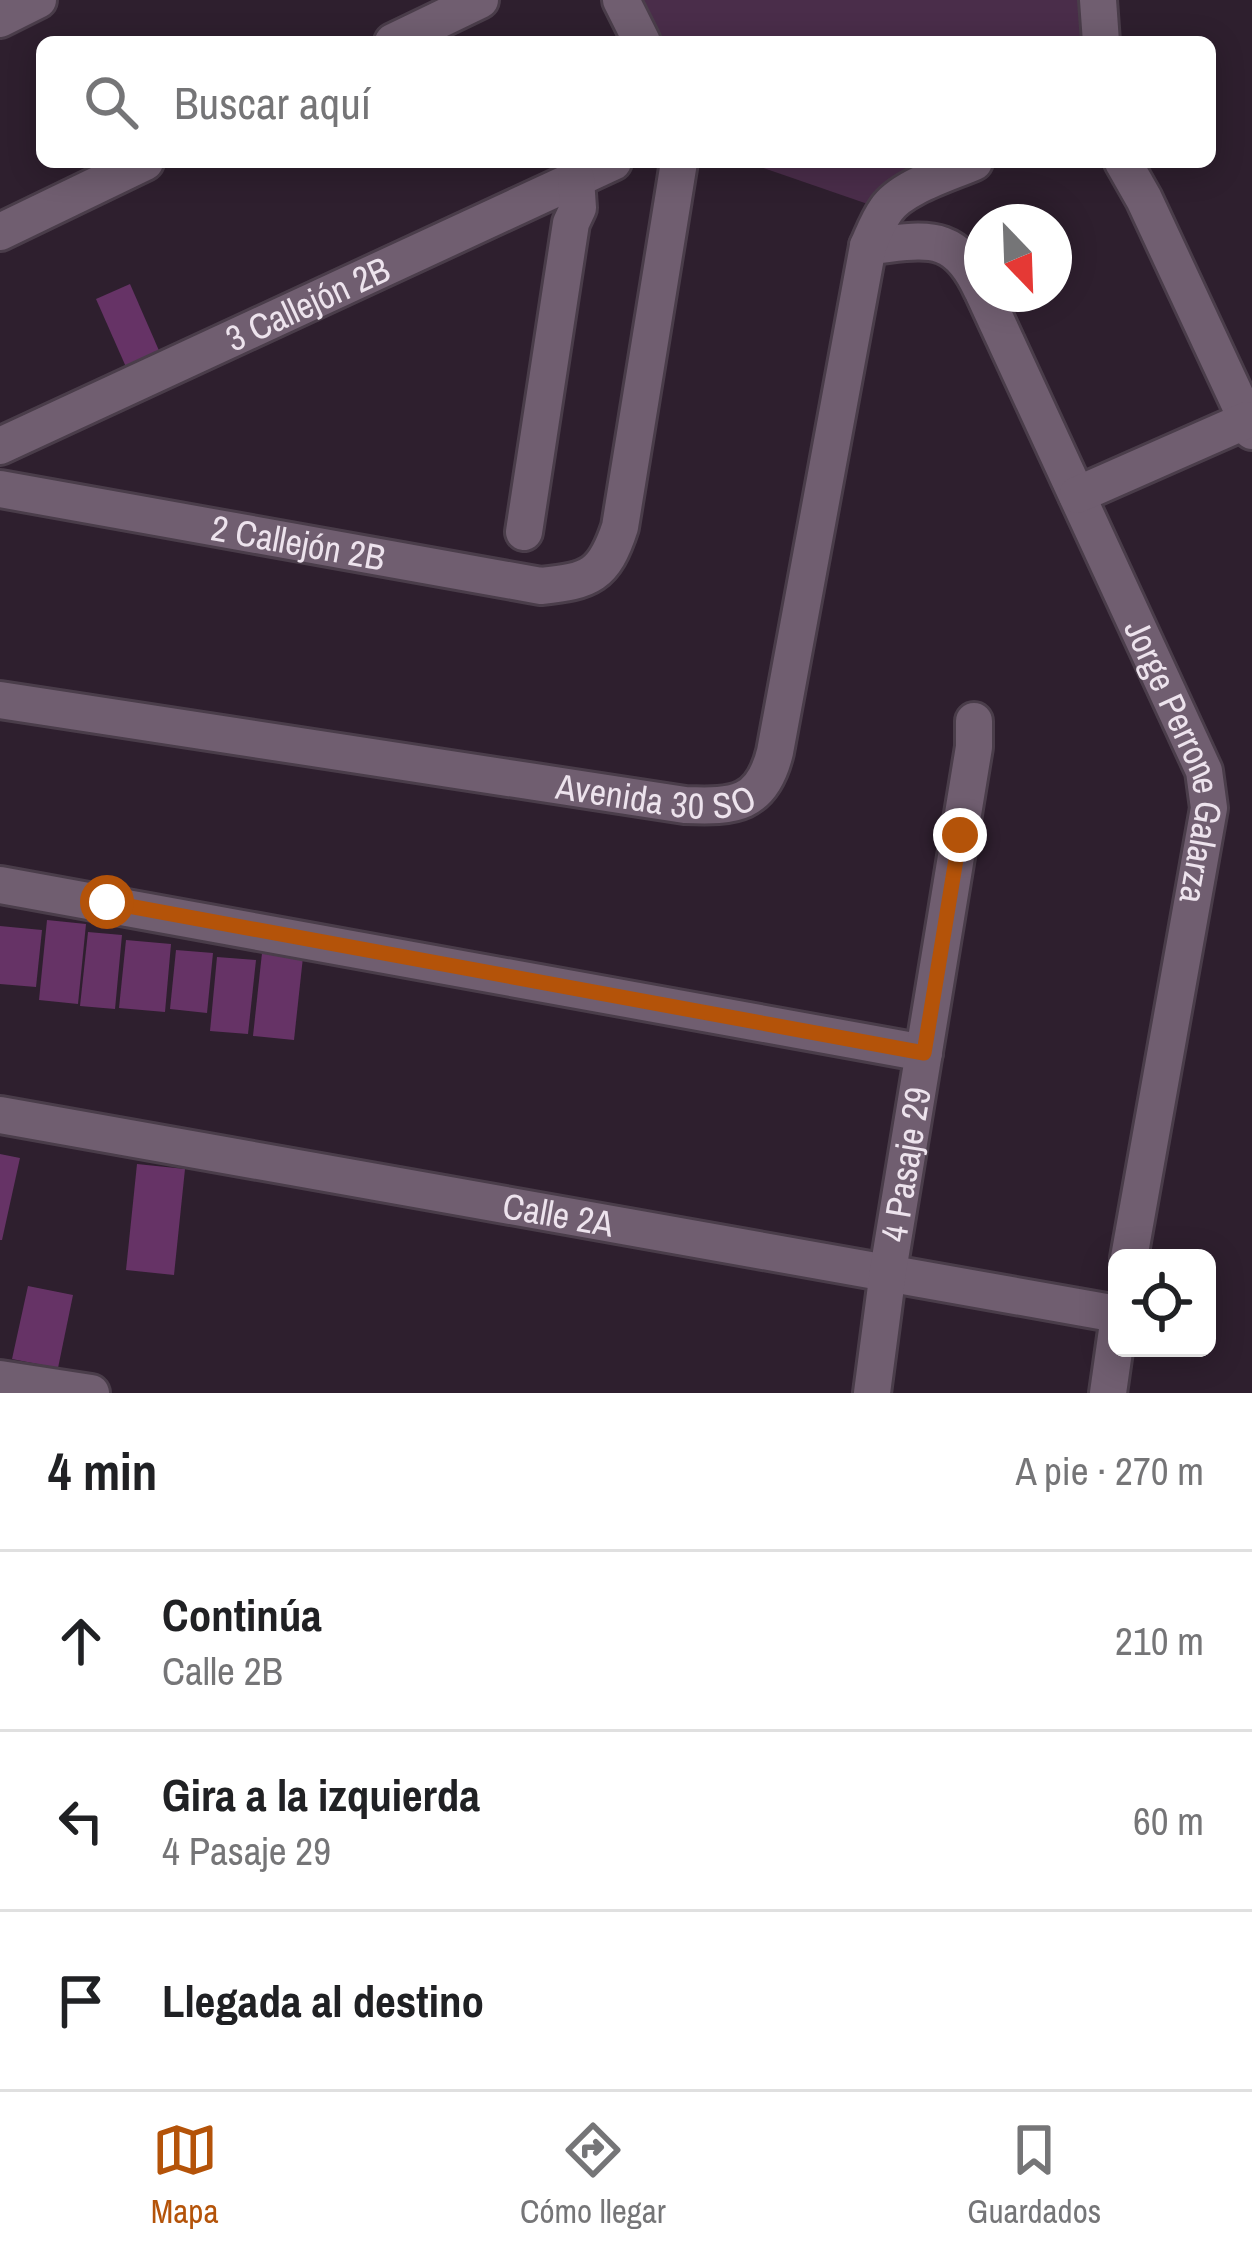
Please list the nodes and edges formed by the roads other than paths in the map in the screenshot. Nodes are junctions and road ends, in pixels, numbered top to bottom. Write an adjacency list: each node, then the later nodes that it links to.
1 (38, 0): 5 (street)
2 (480, 0): 6 (street)
3 (621, 0): 7 (street)
4 (1097, 0): 8 (street)
5 (0, 19)
6 (405, 36)
7 (639, 36)
8 (1100, 36)
9 (133, 168): 15 (street)
10 (599, 168): 14 (street, 3 Callejón 2B)
11 (678, 168): 21 (street, 2 Callejón 2B)
12 (960, 168): 16 (street)
13 (1126, 168): 19 (street)
14 (560, 185): 20 (street, 3 Callejón 2B); 23 (street)
15 (0, 232)
16 (868, 247): 17 (street, Jorge Perrone Galarza); 24 (street, Avenida 30 SO)
17 (964, 259)
18 (992, 312): 22 (street, Jorge Perrone Galarza)
19 (1250, 426): 22 (street)
20 (0, 446)
21 (0, 489)
22 (1077, 495): 29 (street, Jorge Perrone Galarza)
23 (524, 532)
24 (0, 700)
25 (974, 721): 27 (street, 4 Pasaje 29)
26 (0, 885): 27 (street)
27 (924, 1053): 30 (street, 4 Pasaje 29)
28 (0, 1114): 30 (street, Calle 2A)
29 (1131, 1249)
30 (888, 1271): 31 (street, Calle 2A); 35 (street, 4 Pasaje 29)
31 (1108, 1311)
32 (1113, 1357): 36 (street)
33 (0, 1379): 34 (street)
34 (91, 1393)
35 (872, 1393)
36 (1108, 1393)

